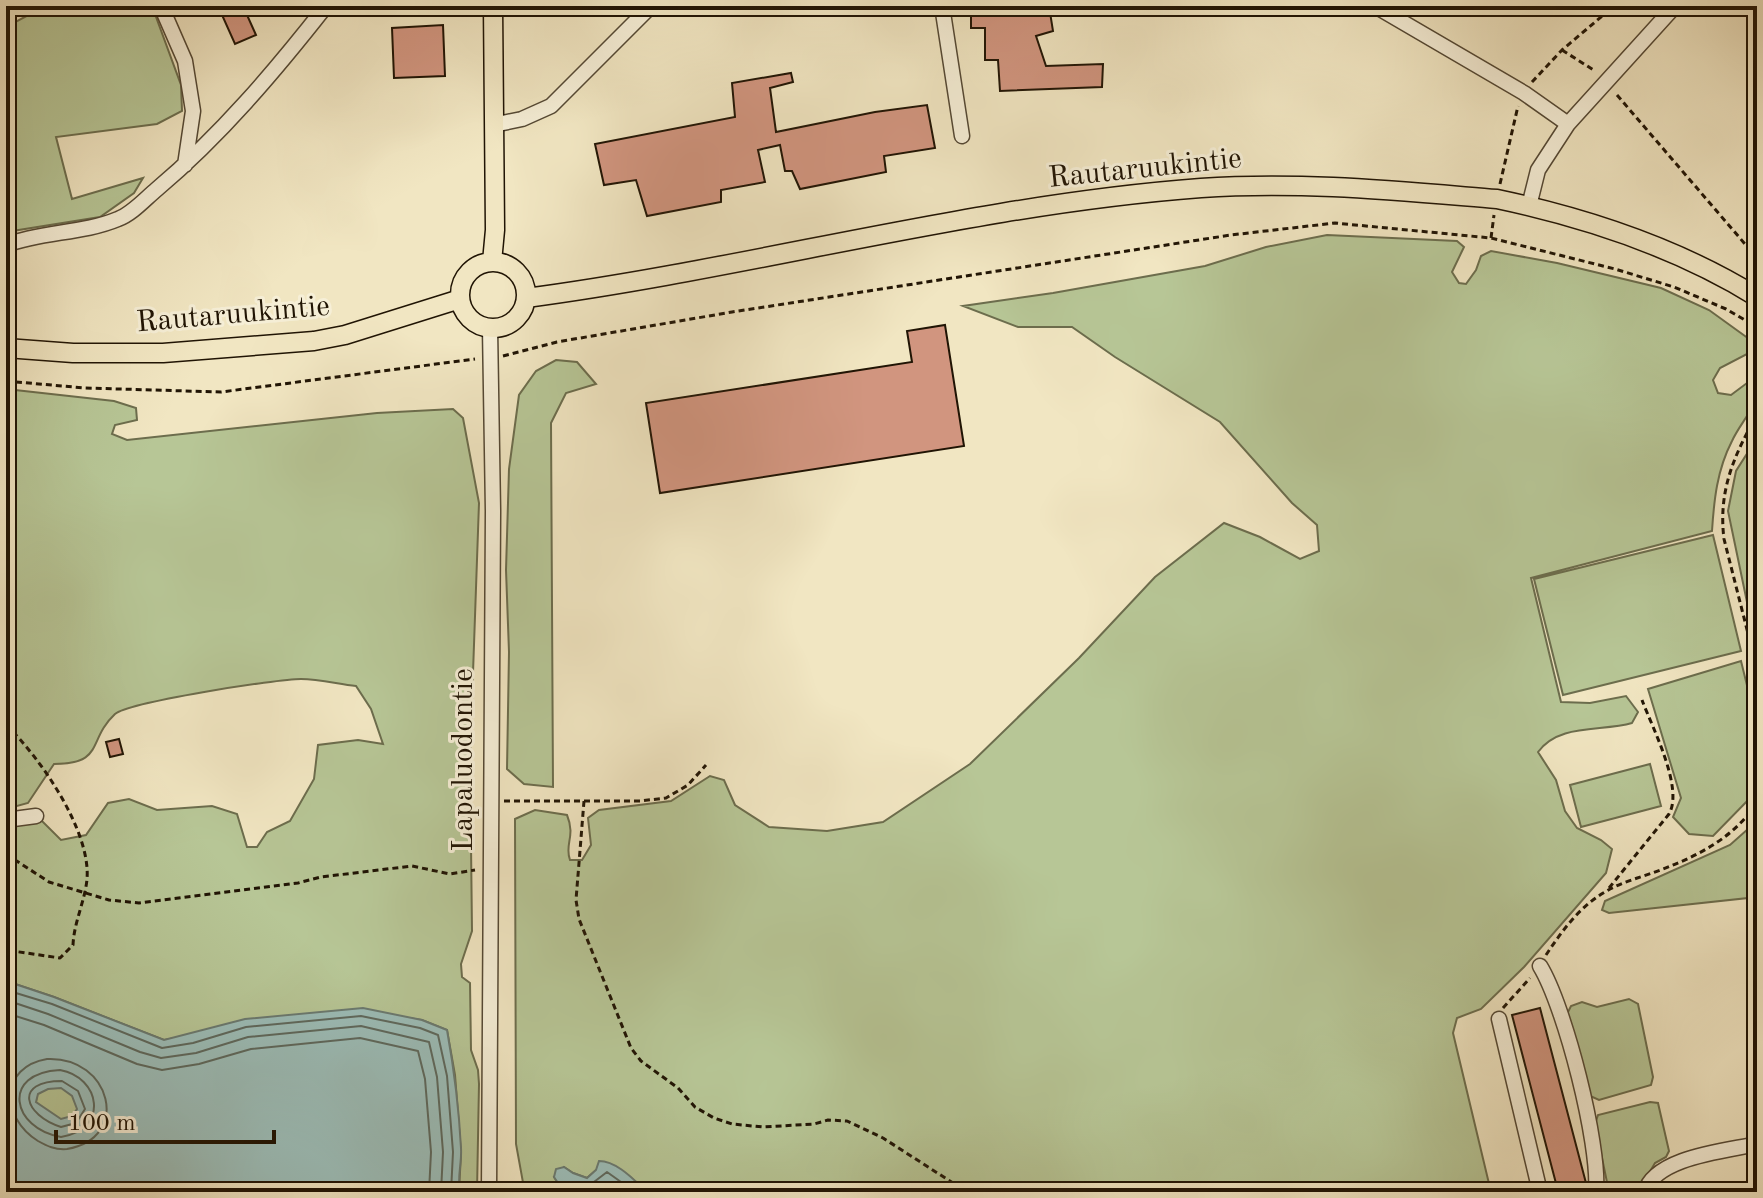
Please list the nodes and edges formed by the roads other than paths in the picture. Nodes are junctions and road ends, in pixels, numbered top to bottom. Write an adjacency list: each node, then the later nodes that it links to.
1 (161, 6): 11 (street)
2 (326, 6): 11 (street)
3 (493, 6): 9 (main road)
4 (651, 6): 9 (street)
5 (942, 6): 10 (street)
6 (1375, 6): 8 (street)
7 (1675, 6): 8 (street)
8 (1568, 124): 12 (street)
9 (493, 125): 14 (main road)
10 (962, 136)
11 (185, 166): 13 (street)
12 (1529, 206): 15 (main road, Rautaruukintie); 16 (main road, Rautaruukintie)
13 (6, 245)
14 (492, 262): 16 (main road); 17 (main road)
15 (1757, 297)
16 (526, 298): 18 (main road)
17 (460, 299): 18 (main road); 19 (main road, Rautaruukintie)
18 (490, 328): 25 (street, Lapaluodontie)
19 (6, 348)
20 (36, 816): 21 (street)
21 (6, 820)
22 (1540, 966): 27 (street)
23 (1499, 1019): 26 (street)
24 (1757, 1144): 28 (street)
25 (489, 1192)
26 (1540, 1192)
27 (1596, 1192)
28 (1645, 1192)

